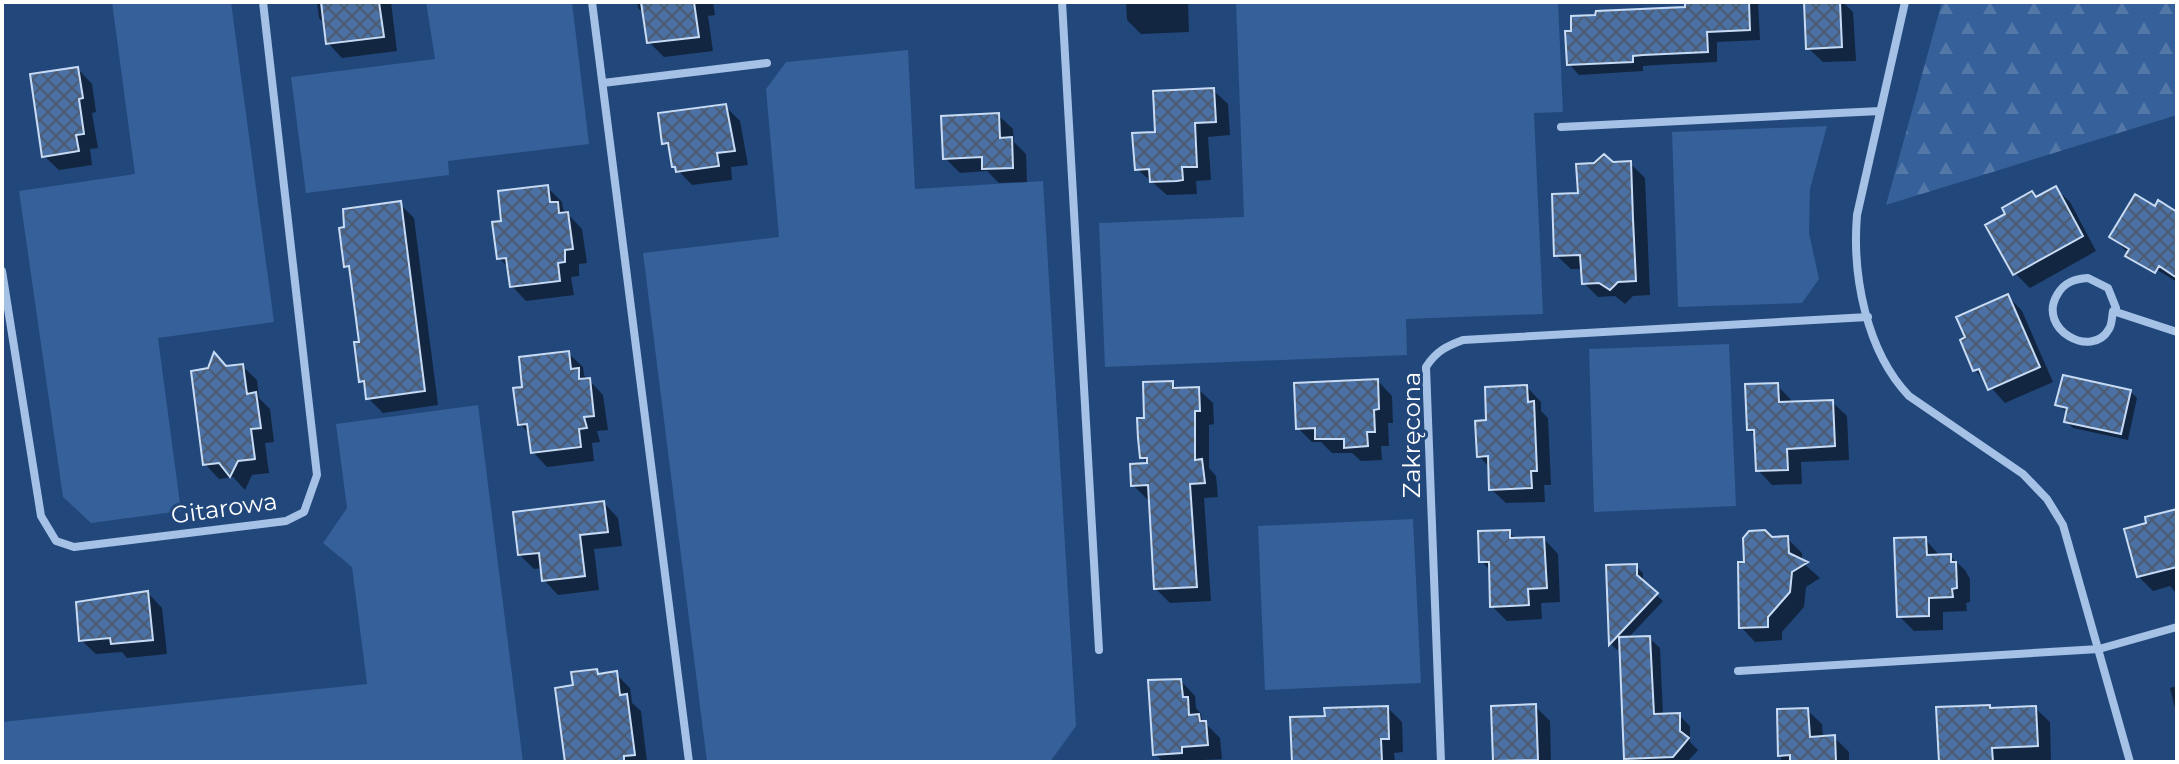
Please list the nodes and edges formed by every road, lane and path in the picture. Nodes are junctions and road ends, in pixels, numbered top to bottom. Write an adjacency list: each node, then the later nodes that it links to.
1 (263, 2): 9 (street, Gitarowa)
2 (592, 2): 6 (street)
3 (1062, 2): 15 (street)
4 (1905, 2): 7 (street)
5 (767, 63): 6 (street)
6 (603, 83): 17 (street)
7 (1880, 111): 8 (street); 11 (street)
8 (1561, 127)
9 (2, 271)
10 (2113, 311): 10 (street); 12 (street)
11 (1868, 317): 14 (street); 18 (street, Zakręcona)
12 (2177, 332)
13 (2177, 627): 14 (street)
14 (2099, 649): 16 (street); 19 (street)
15 (1099, 650)
16 (1738, 671)
17 (689, 762)
18 (1441, 762)
19 (2130, 762)

